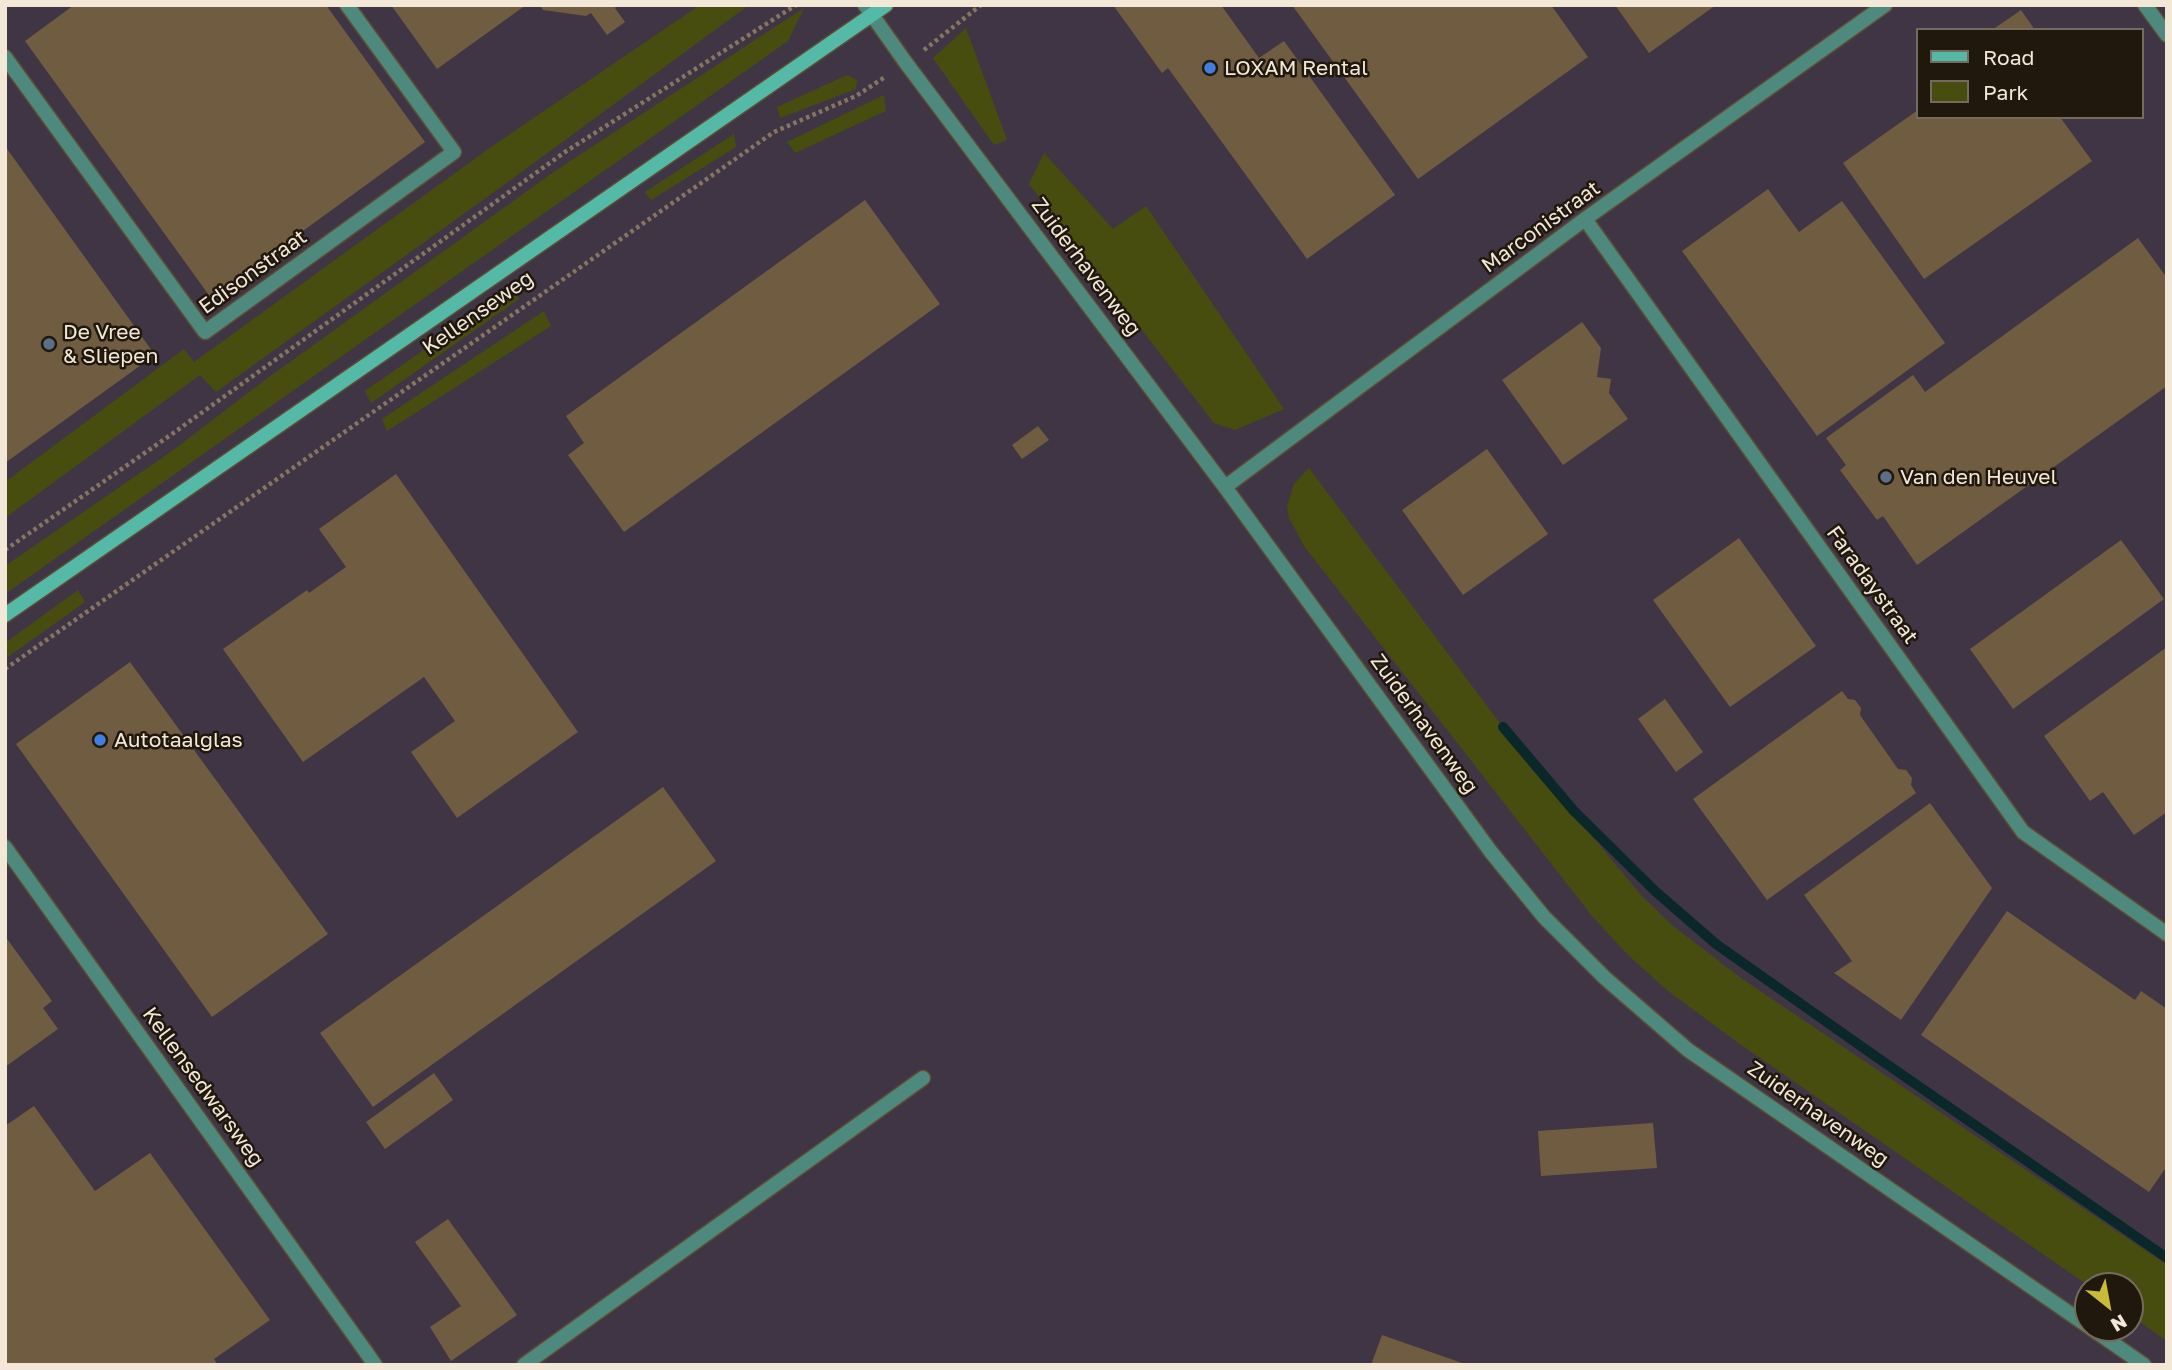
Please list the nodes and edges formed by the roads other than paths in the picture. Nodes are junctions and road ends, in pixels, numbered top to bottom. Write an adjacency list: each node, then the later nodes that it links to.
1 (347, 5): 7 (street, Edisonstraat)
2 (886, 5): 5 (main road, Kellenseweg)
3 (1885, 5): 8 (street, Marconistraat)
4 (2145, 5): 6 (street)
5 (869, 10): 9 (street, Zuiderhavenweg); 10 (main road, Kellenseweg)
6 (2167, 35)
7 (5, 57)
8 (1585, 219): 9 (street, Marconistraat); 12 (street, Faradaystraat)
9 (1225, 487): 14 (street, Zuiderhavenweg)
10 (5, 614)
11 (5, 847): 16 (street, Kellensedwarsweg)
12 (2167, 934)
13 (923, 1078): 17 (street)
14 (2074, 1316)
15 (2111, 1342): 18 (street, Zuiderhavenweg)
16 (375, 1365)
17 (524, 1365)
18 (2144, 1365)

